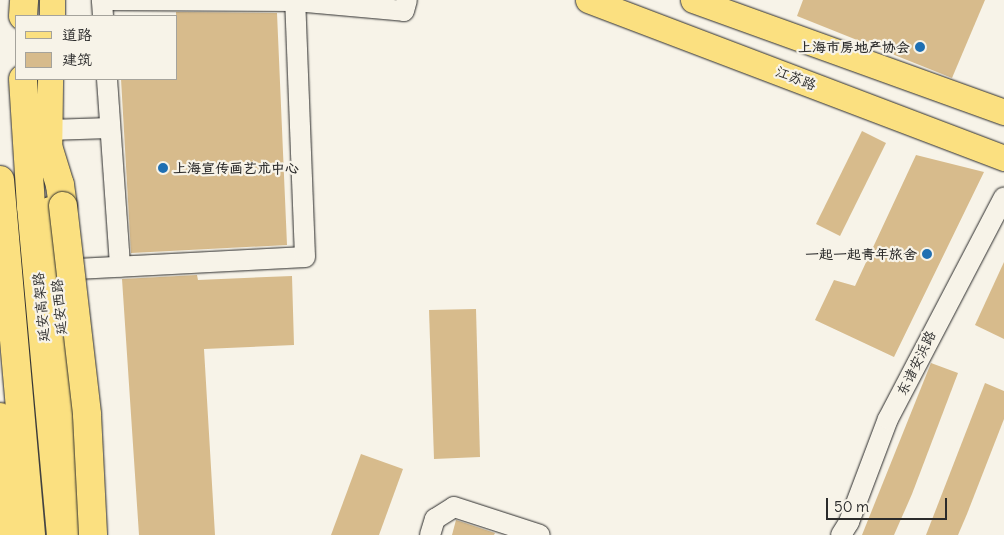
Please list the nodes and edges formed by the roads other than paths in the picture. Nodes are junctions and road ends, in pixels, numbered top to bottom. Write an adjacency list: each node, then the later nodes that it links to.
1 (24, 0): 7 (highway)
2 (52, 0): 8 (main road)
3 (407, 0): 6 (street)
4 (588, 0): 16 (main road, 江苏路)
5 (693, 0): 13 (main road)
6 (295, 1): 9 (street); 19 (street)
7 (23, 15)
8 (52, 15)
9 (104, 15)
10 (24, 80): 24 (highway, 延安高架路)
11 (50, 80): 15 (main road, 延安西路)
12 (107, 80): 14 (street)
13 (1004, 112)
14 (110, 128): 15 (street); 19 (street)
15 (48, 138): 20 (main road, 延安西路); 26 (highway, bridge)
16 (1004, 158)
17 (0, 180): 23 (highway)
18 (1004, 197): 29 (street, 东诸安浜路)
19 (120, 267): 20 (street)
20 (56, 271): 25 (main road, 延安西路)
21 (0, 415): 22 (main road)
22 (11, 535)
23 (31, 535)
24 (61, 535)
25 (74, 535)
26 (93, 535)
27 (430, 535): 28 (street)
28 (540, 535)
29 (841, 535)

